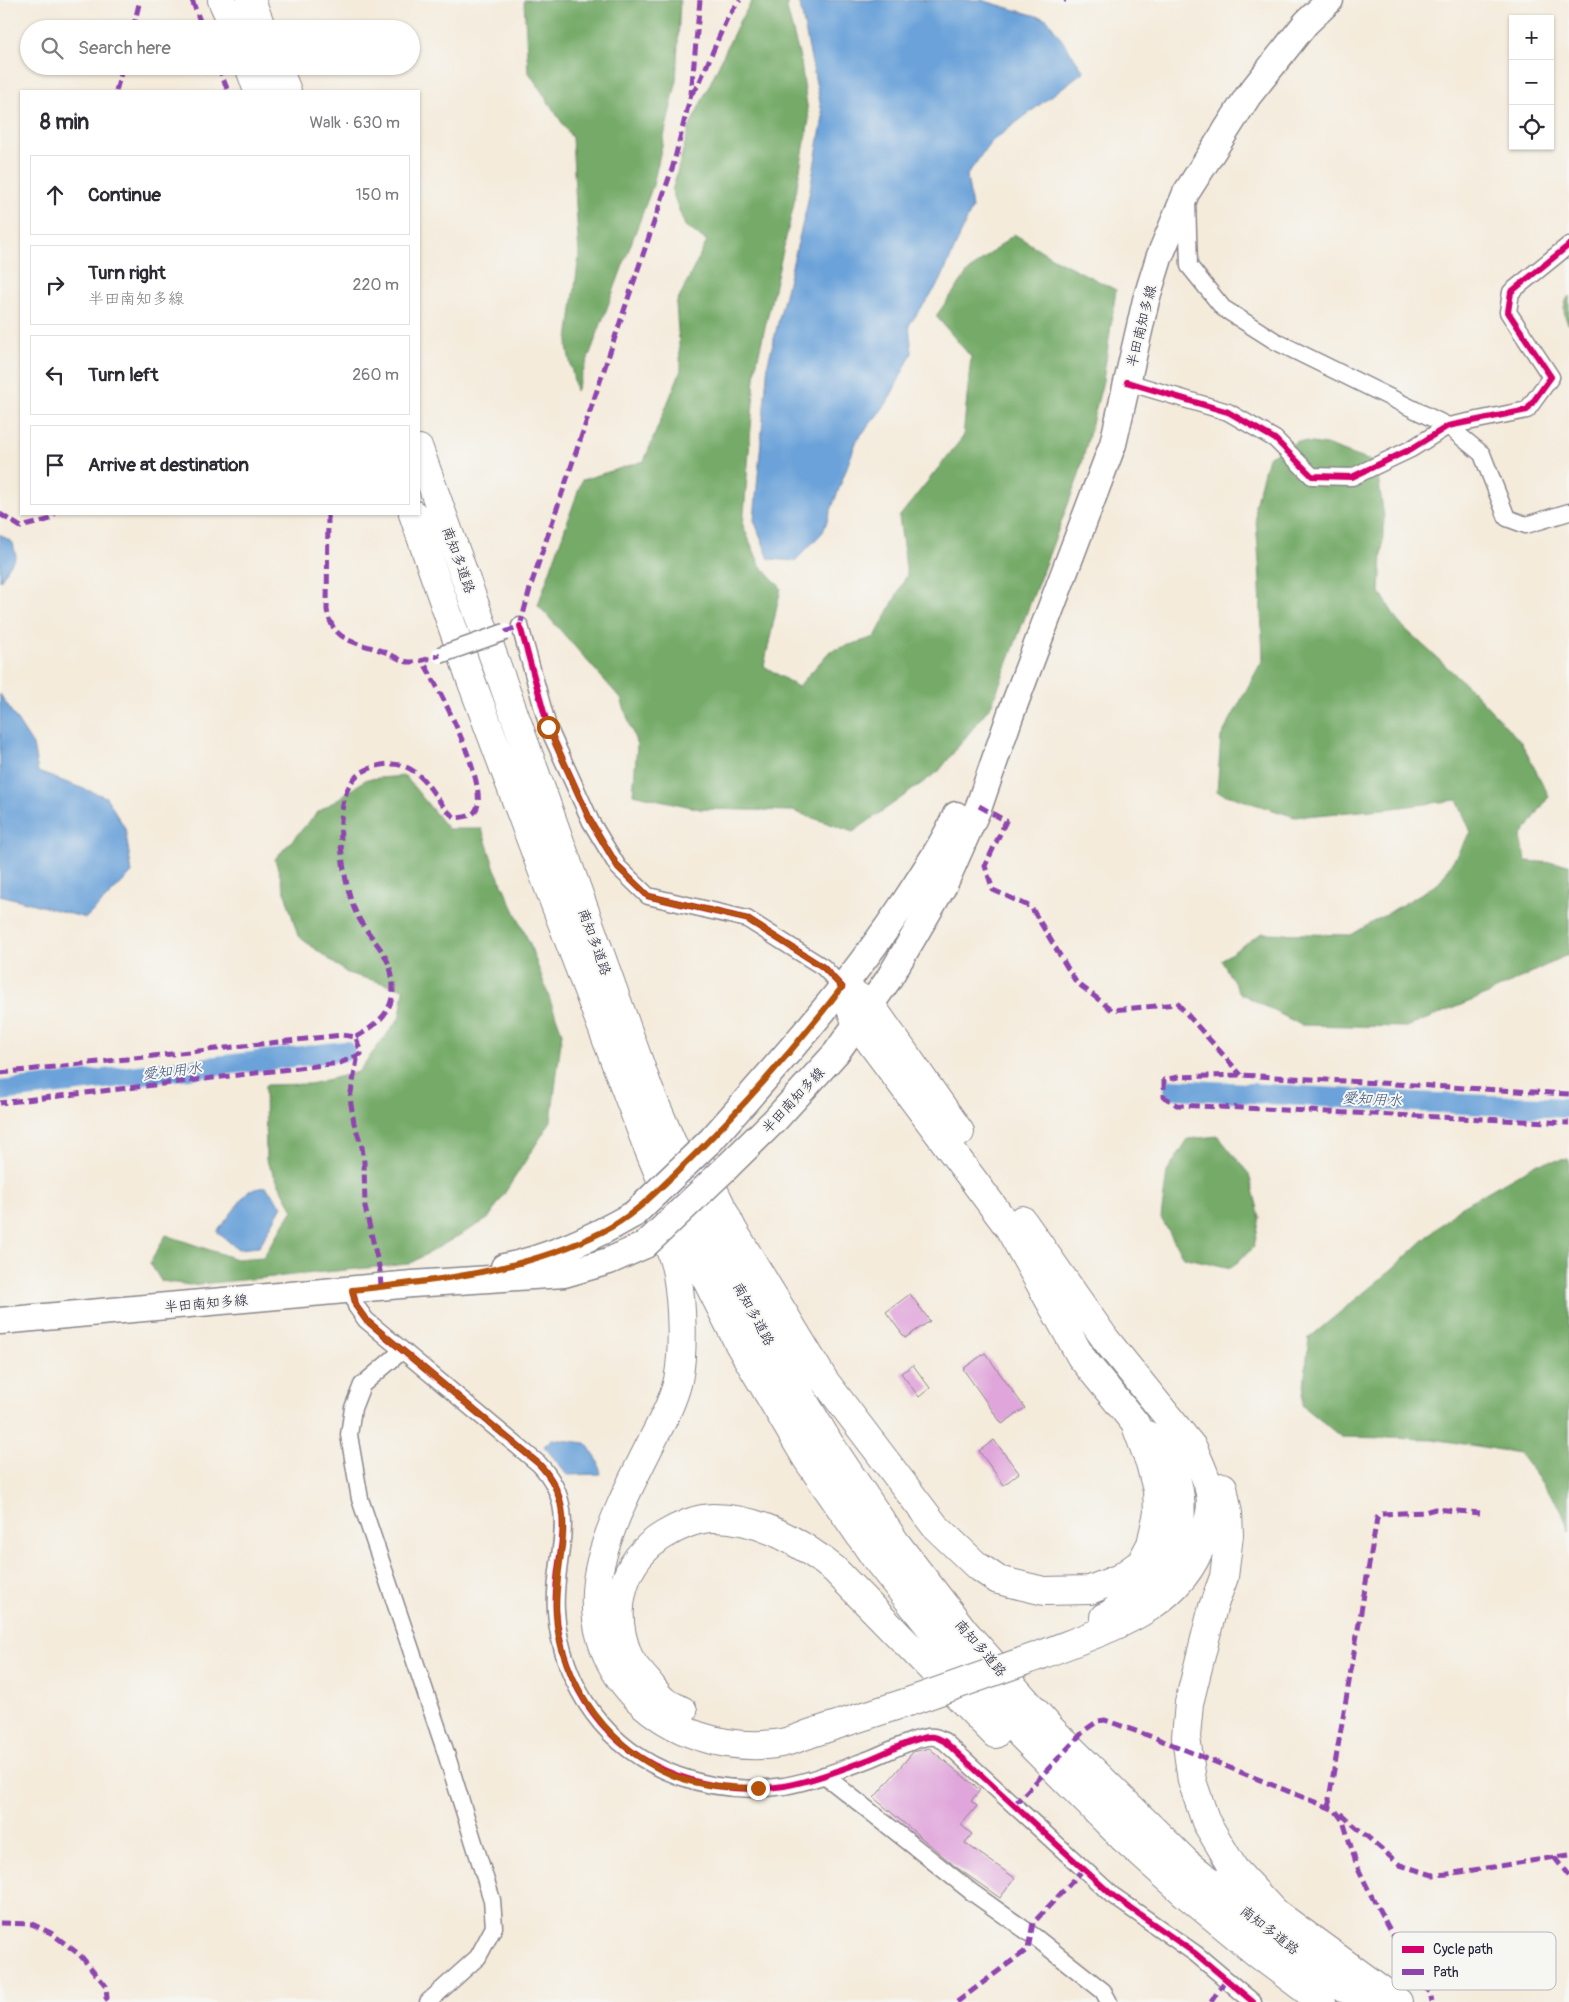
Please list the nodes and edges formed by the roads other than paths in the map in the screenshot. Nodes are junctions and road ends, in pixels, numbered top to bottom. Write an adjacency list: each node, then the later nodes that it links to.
1 (222, 0): 4 (highway)
2 (251, 0): 5 (highway)
3 (1330, 0): 10 (main road, 半田南知多線)
4 (230, 20)
5 (259, 20)
6 (252, 75): 8 (highway)
7 (281, 75): 9 (highway)
8 (258, 90)
9 (287, 90)
10 (1186, 193): 12 (main road, 半田南知多線); 13 (street)
11 (1569, 246): 13 (street)
12 (1127, 382): 13 (street); 20 (main road, 半田南知多線)
13 (1448, 426): 15 (street)
14 (420, 452): 24 (highway, 南知多道路)
15 (1569, 512)
16 (413, 515): 21 (highway, 南知多道路)
17 (520, 626): 22 (street)
18 (505, 632): 19 (street, bridge)
19 (440, 654)
20 (1010, 716): 22 (main road, 半田南知多線); 23 (main road, 半田南知多線)
21 (550, 891): 32 (highway); 34 (highway, 南知多道路)
22 (842, 987): 23 (highway); 25 (main road, 半田南知多線, bridge)
23 (863, 1014): 25 (main road, 半田南知多線, bridge); 29 (highway); 30 (highway)
24 (649, 1090): 30 (highway); 39 (highway, 南知多道路)
25 (412, 1284): 26 (main road, 半田南知多線)
26 (352, 1290): 27 (main road, 半田南知多線); 28 (street)
27 (0, 1322)
28 (402, 1351): 33 (street); 35 (street)
29 (1160, 1406): 31 (highway); 40 (highway)
30 (1135, 1423): 31 (highway)
31 (1038, 1649): 32 (highway)
32 (909, 1695): 34 (highway)
33 (824, 1775): 36 (street); 37 (street)
34 (1122, 1837): 38 (highway, 南知多道路)
35 (428, 2002)
36 (1109, 2002)
37 (1253, 2002)
38 (1322, 2002)
39 (1364, 2002)
40 (1398, 2002)

